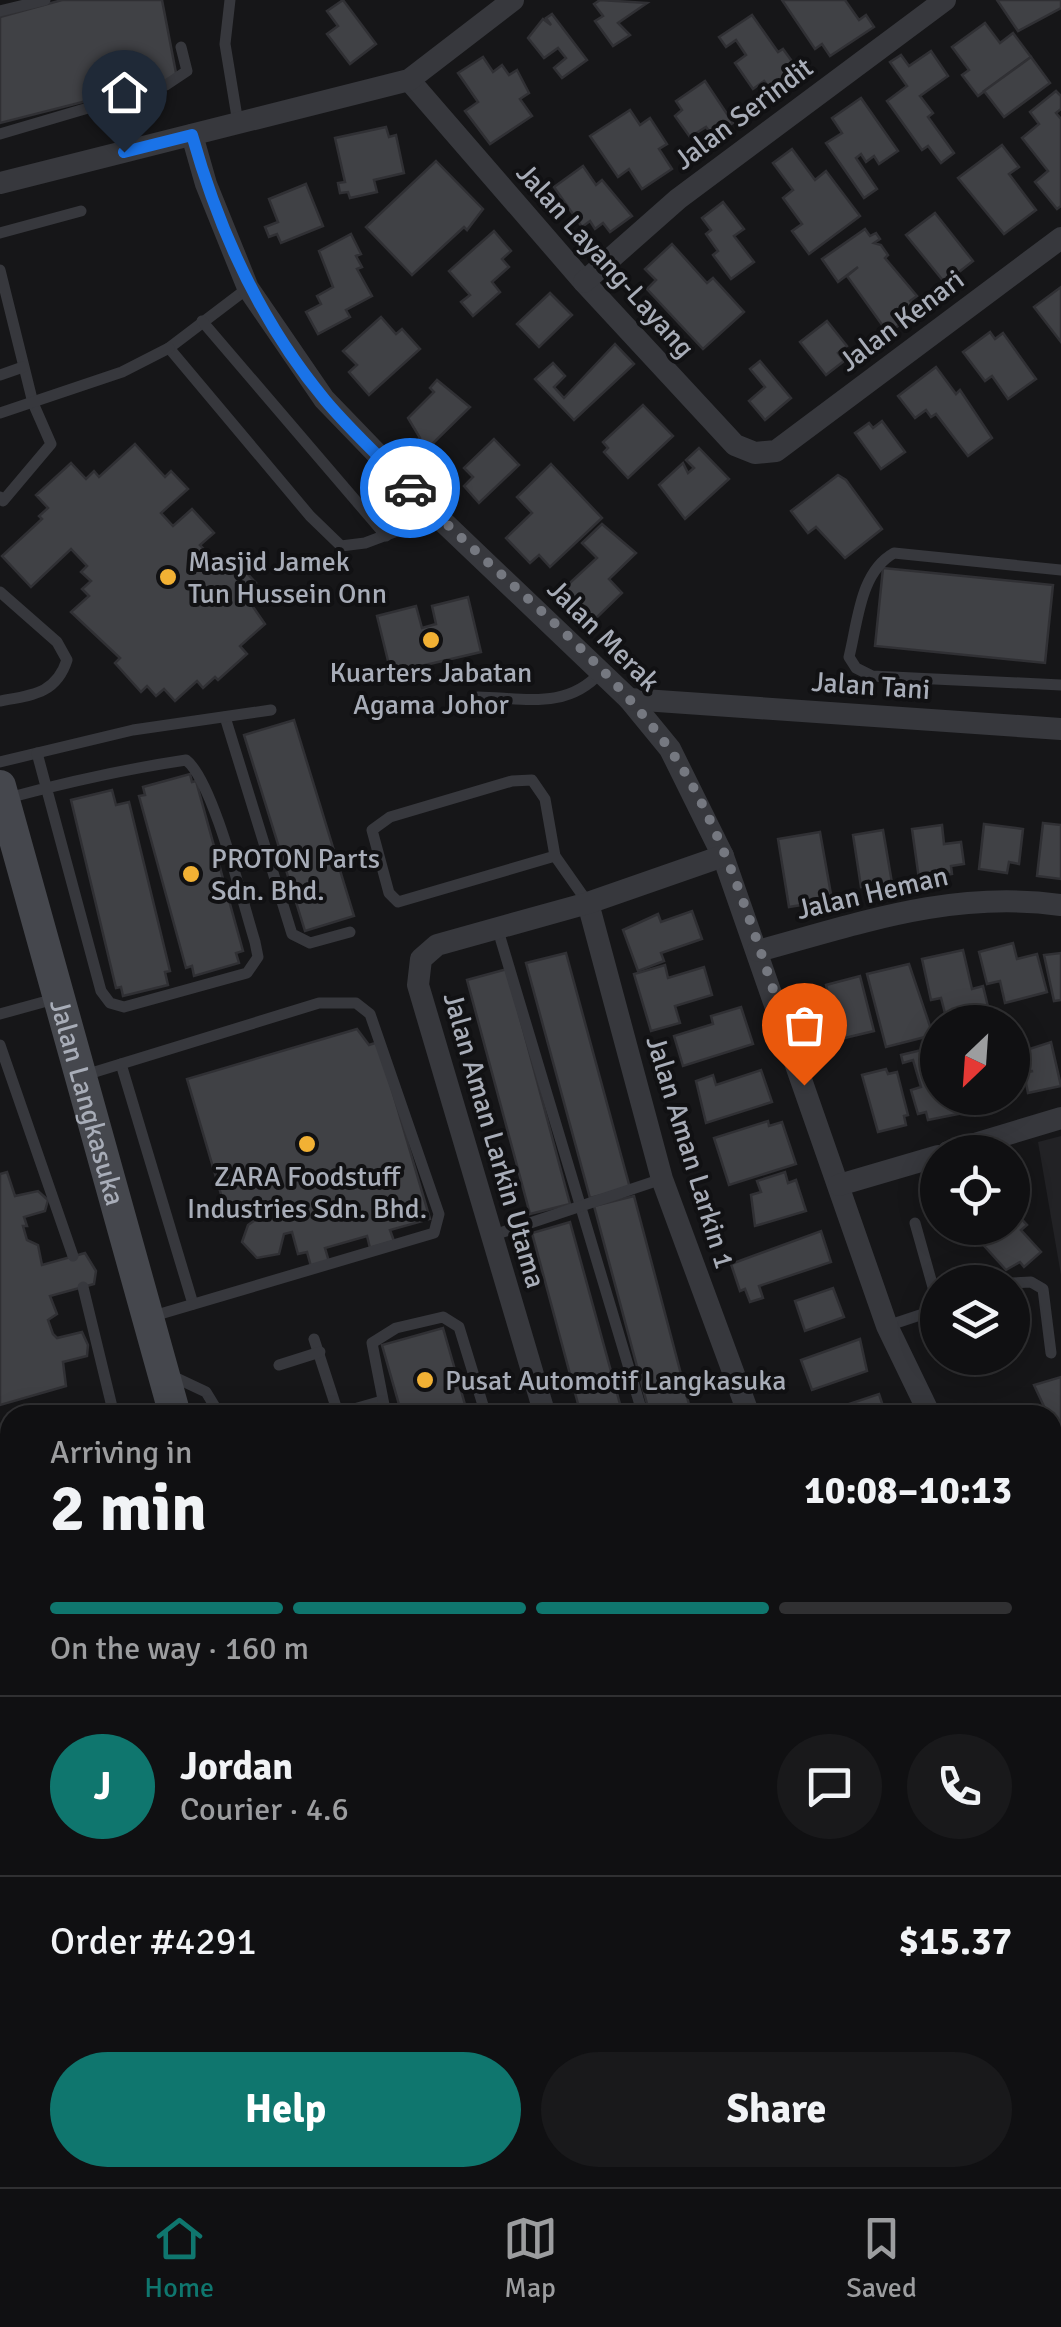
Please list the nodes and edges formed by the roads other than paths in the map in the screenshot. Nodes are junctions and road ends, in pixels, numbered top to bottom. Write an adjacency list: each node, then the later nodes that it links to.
1 (45, 0): 5 (lane)
2 (230, 0): 9 (lane)
3 (513, 0): 7 (street)
4 (944, 0): 18 (street, Jalan Serindit)
5 (0, 11)
6 (181, 47): 8 (lane)
7 (409, 80): 9 (street); 18 (street, Jalan Layang-Layang)
8 (116, 100): 10 (lane); 12 (lane)
9 (238, 123): 11 (street)
10 (0, 134)
11 (192, 135): 12 (street); 19 (street, Jalan Merak)
12 (124, 152): 13 (street)
13 (0, 183)
14 (81, 211): 15 (lane)
15 (0, 233)
16 (1061, 238): 27 (street, Jalan Kenari)
17 (0, 270): 20 (lane)
18 (584, 282): 27 (street, Jalan Layang-Layang)
19 (248, 288): 21 (lane); 29 (street, Jalan Merak)
20 (5, 321): 23 (lane)
21 (202, 321): 22 (lane); 30 (lane)
22 (169, 348): 25 (lane); 30 (lane)
23 (23, 367): 24 (lane); 25 (lane)
24 (0, 374)
25 (33, 403): 26 (lane); 28 (lane)
26 (0, 413)
27 (776, 451)
28 (0, 497)
29 (437, 516): 30 (lane); 33 (street, Jalan Merak)
30 (386, 536)
31 (1061, 570): 34 (lane)
32 (0, 592): 37 (lane)
33 (601, 672): 35 (lane); 36 (street, Jalan Merak)
34 (1061, 685)
35 (478, 696)
36 (629, 699): 38 (street, Jalan Tani); 42 (street, Jalan Merak)
37 (0, 701)
38 (677, 702): 41 (street, Jalan Tani); 42 (street)
39 (271, 710): 40 (lane)
40 (225, 717): 43 (lane); 52 (lane)
41 (1061, 728)
42 (656, 732): 48 (street, Jalan Merak)
43 (37, 753): 44 (lane); 45 (lane)
44 (0, 762)
45 (45, 788): 45 (lane); 46 (lane)
46 (3, 804): 54 (main road, Jalan Langkasuka)
47 (555, 856): 47 (lane); 49 (lane)
48 (723, 856): 49 (street, Jalan Aman Larkin Utama); 53 (street, Jalan Merak)
49 (588, 902): 51 (street, Jalan Aman Larkin Utama); 62 (street, Jalan Aman Larkin 1)
50 (1061, 905): 53 (street, Jalan Heman)
51 (497, 927): 64 (lane); 66 (street, Jalan Aman Larkin Utama)
52 (350, 932)
53 (758, 950): 63 (street, Jalan Merak)
54 (60, 997): 55 (lane); 58 (main road, Jalan Langkasuka)
55 (0, 1014)
56 (0, 1045): 67 (lane)
57 (122, 1064): 58 (lane); 71 (lane); 71 (lane)
58 (82, 1076): 73 (main road, Jalan Langkasuka)
59 (1061, 1118): 60 (street)
60 (1004, 1135)
61 (920, 1162): 63 (street)
62 (662, 1178): 64 (lane); 90 (street, Jalan Aman Larkin 1)
63 (840, 1186): 74 (street, Jalan Merak)
64 (582, 1206): 66 (lane); 89 (lane)
65 (915, 1222): 68 (lane)
66 (491, 1236): 88 (street, Jalan Aman Larkin Utama)
67 (73, 1256)
68 (927, 1265)
69 (1030, 1282): 77 (lane)
70 (83, 1287): 81 (lane)
71 (193, 1304): 73 (lane)
72 (920, 1314): 74 (lane)
73 (146, 1318): 79 (main road, Jalan Langkasuka)
74 (887, 1326): 91 (street, Jalan Merak)
75 (314, 1339): 76 (lane)
76 (320, 1352): 78 (lane); 84 (lane)
77 (1050, 1353)
78 (279, 1365)
79 (164, 1373): 82 (main road, Jalan Langkasuka); 83 (lane)
80 (382, 1401): 85 (lane); 86 (lane); 87 (lane)
81 (112, 1405)
82 (173, 1405)
83 (214, 1405)
84 (333, 1405)
85 (368, 1405)
86 (383, 1405)
87 (483, 1405)
88 (542, 1405)
89 (639, 1405)
90 (745, 1405)
91 (925, 1405)

